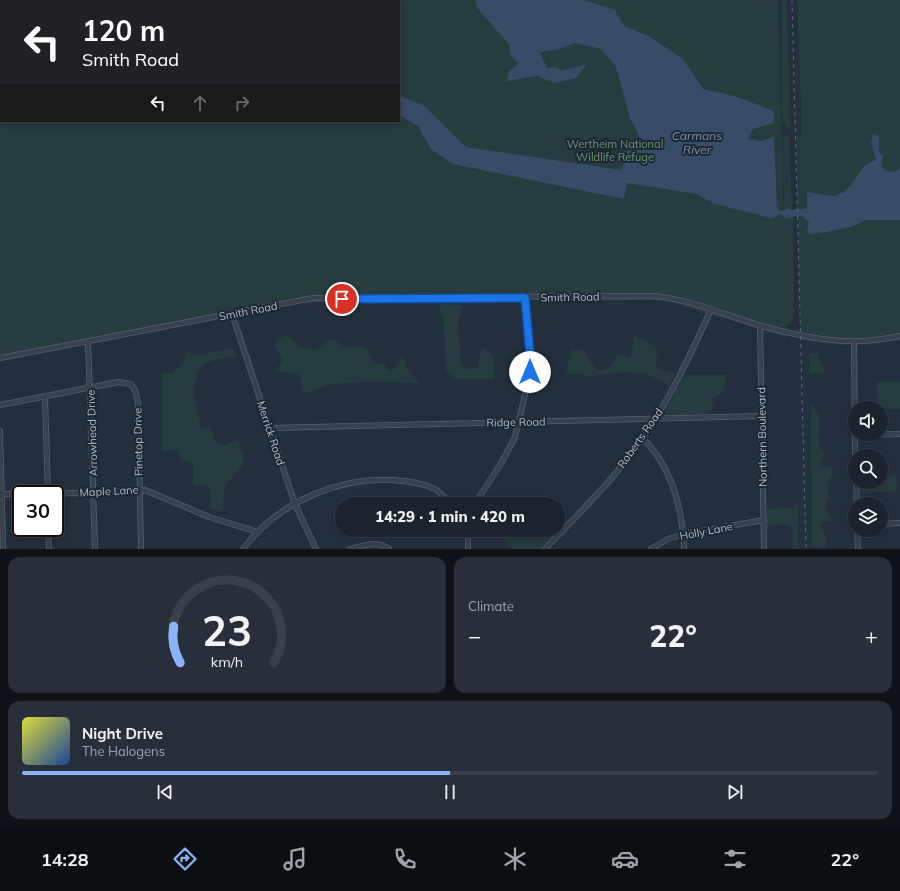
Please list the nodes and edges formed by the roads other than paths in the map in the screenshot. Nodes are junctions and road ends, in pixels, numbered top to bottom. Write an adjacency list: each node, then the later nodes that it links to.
1 (525, 298): 2 (street, Smith Road); 3 (street, Smith Road); 15 (street)
2 (711, 310): 4 (street, Smith Road); 14 (street, Roberts Road)
3 (232, 314): 6 (street, Smith Road); 16 (street, Merrick Road)
4 (760, 325): 7 (street, Smith Road); 13 (street, Northern Boulevard)
5 (900, 336): 7 (street, Smith Road)
6 (88, 341): 8 (street, Smith Road); 9 (street, Arrowhead Drive)
7 (854, 342): 11 (street)
8 (0, 358)
9 (90, 387): 10 (street); 22 (street, Pinetop Drive); 24 (street, Arrowhead Drive)
10 (44, 396): 12 (street); 21 (street)
11 (855, 401)
12 (0, 405)
13 (762, 416): 14 (street, Ridge Road); 30 (street, Northern Boulevard)
14 (655, 419): 15 (street, Ridge Road); 20 (street, Roberts Road)
15 (518, 422): 16 (street, Ridge Road); 28 (street)
16 (270, 428): 29 (street, Merrick Road)
17 (0, 431): 25 (street)
18 (888, 434): 19 (street)
19 (900, 434)
20 (643, 438): 34 (street); 47 (street, Roberts Road)
21 (48, 485)
22 (139, 490): 24 (street, Maple Lane); 33 (street, Maple Lane); 41 (street, Pinetop Drive)
23 (64, 493): 24 (street, Maple Lane)
24 (94, 493): 40 (street, Arrowhead Drive)
25 (1, 494): 26 (street, Maple Lane); 38 (street)
26 (12, 494)
27 (444, 497): 29 (street)
28 (479, 497)
29 (294, 504): 33 (street); 43 (street, Merrick Road)
30 (764, 520): 34 (street, Holly Lane); 50 (street, Northern Boulevard)
31 (900, 523): 32 (street)
32 (888, 524)
33 (258, 532): 42 (street)
34 (684, 534): 48 (street, Holly Lane); 49 (street)
35 (48, 537): 39 (street)
36 (468, 537): 46 (street)
37 (857, 537): 51 (street)
38 (3, 549)
39 (49, 549)
40 (95, 549)
41 (141, 549)
42 (243, 549)
43 (316, 549)
44 (350, 549): 45 (street)
45 (389, 549)
46 (468, 549)
47 (545, 549)
48 (651, 549)
49 (684, 549)
50 (764, 549)
51 (858, 549)

